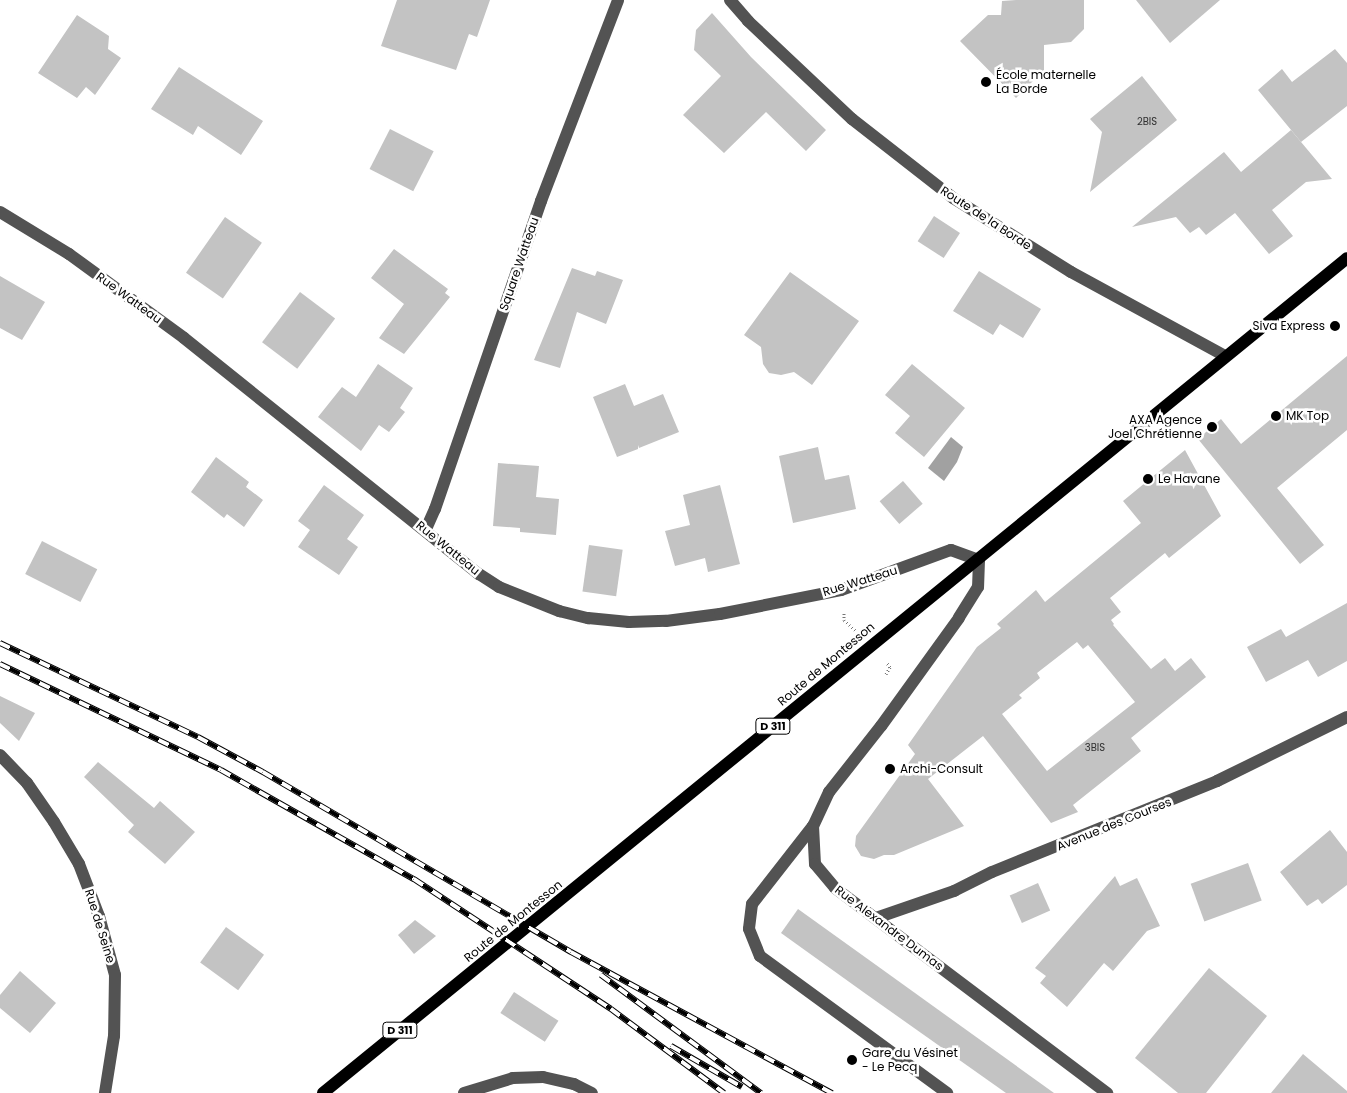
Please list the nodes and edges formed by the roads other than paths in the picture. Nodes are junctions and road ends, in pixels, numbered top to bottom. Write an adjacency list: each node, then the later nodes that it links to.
1 (618, 0): 6 (street, Square Watteau)
2 (730, 0): 5 (street, Route de la Borde)
3 (0, 212): 6 (street, Rue Watteau)
4 (1347, 258): 5 (main road, Route de Montesson / D 311)
5 (1225, 356): 7 (main road, Route de Montesson / D 311)
6 (426, 529): 7 (street, Rue Watteau)
7 (979, 560): 10 (street, Rue Alexandre Dumas); 14 (main road, Route de Montesson / D 311)
8 (1347, 717): 11 (street, Avenue des Courses)
9 (0, 755): 13 (street, Rue de Seine)
10 (813, 826): 11 (street, Rue Alexandre Dumas); 17 (street)
11 (876, 918): 12 (street, Rue Alexandre Dumas)
12 (1102, 1090)
13 (105, 1093)
14 (323, 1093)
15 (464, 1093): 16 (street)
16 (592, 1093)
17 (947, 1093)

